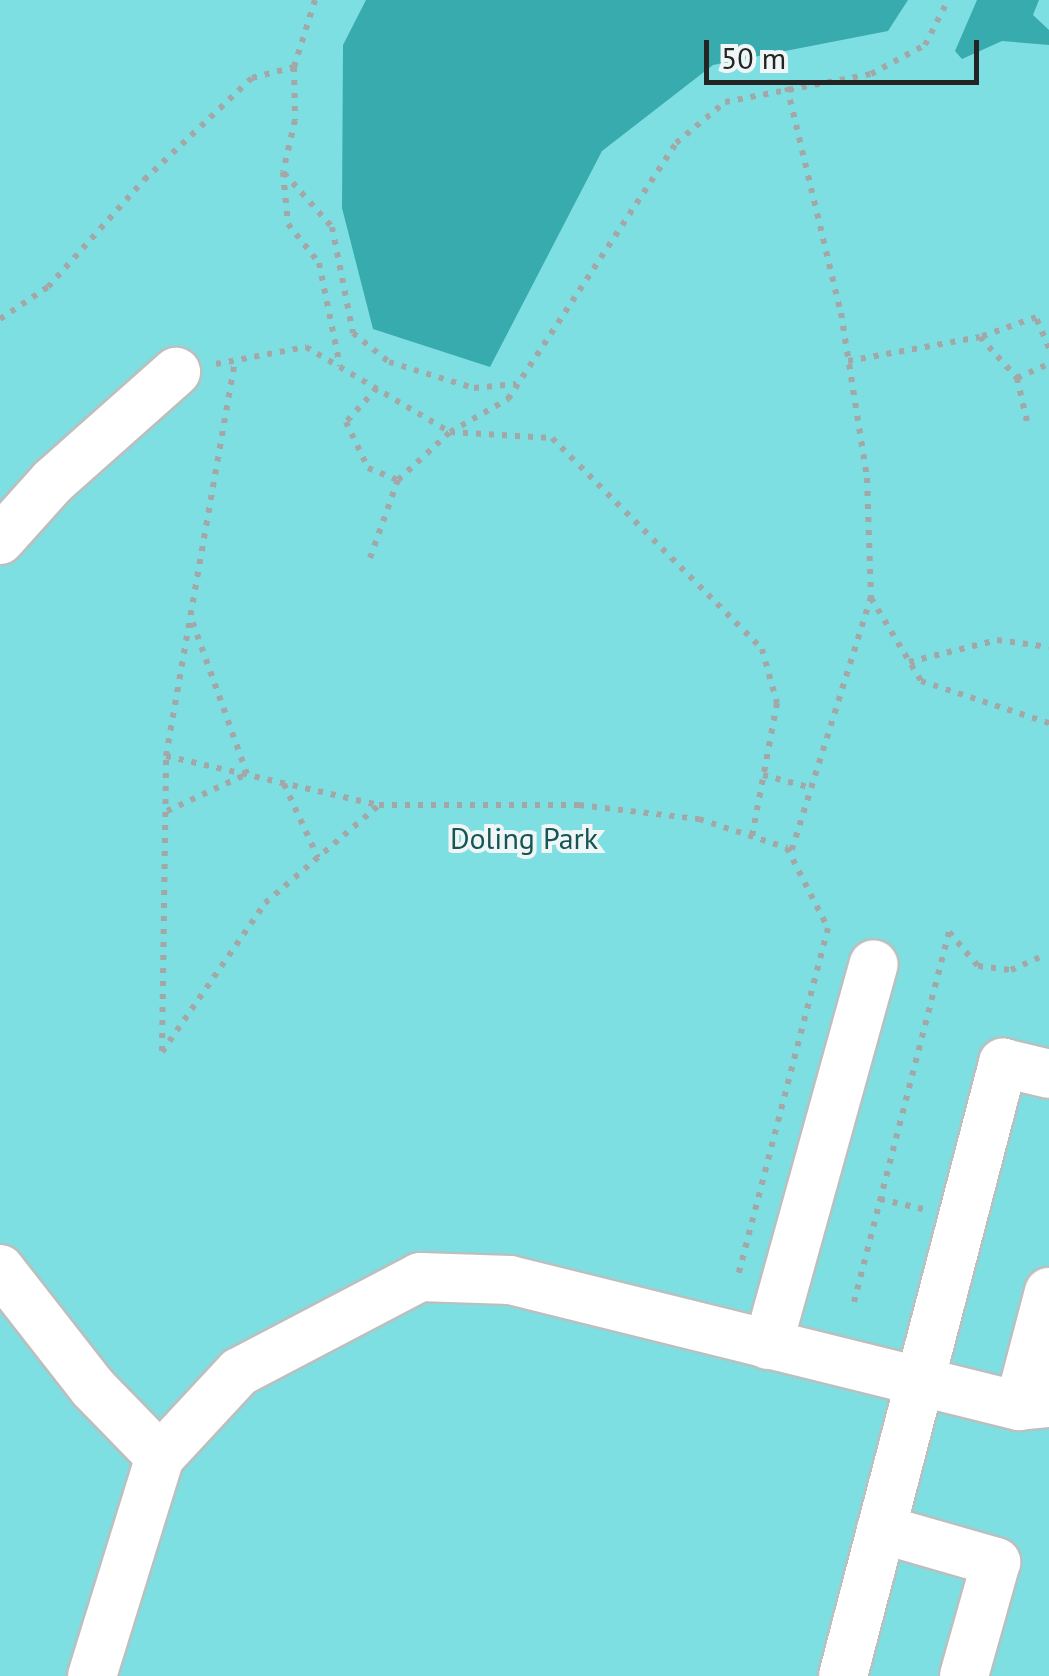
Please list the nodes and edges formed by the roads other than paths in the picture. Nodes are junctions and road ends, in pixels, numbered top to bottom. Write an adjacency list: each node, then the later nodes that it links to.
1 (176, 372): 2 (lane)
2 (0, 540)
3 (874, 964): 7 (lane)
4 (1049, 1074): 8 (lane)
5 (0, 1269): 10 (lane)
6 (1049, 1292): 9 (lane)
7 (768, 1345): 8 (lane); 10 (lane)
8 (919, 1383): 9 (lane); 11 (lane)
9 (1034, 1404)
10 (160, 1457): 12 (lane)
11 (881, 1529): 13 (lane); 14 (lane)
12 (92, 1676)
13 (843, 1676)
14 (964, 1676)

